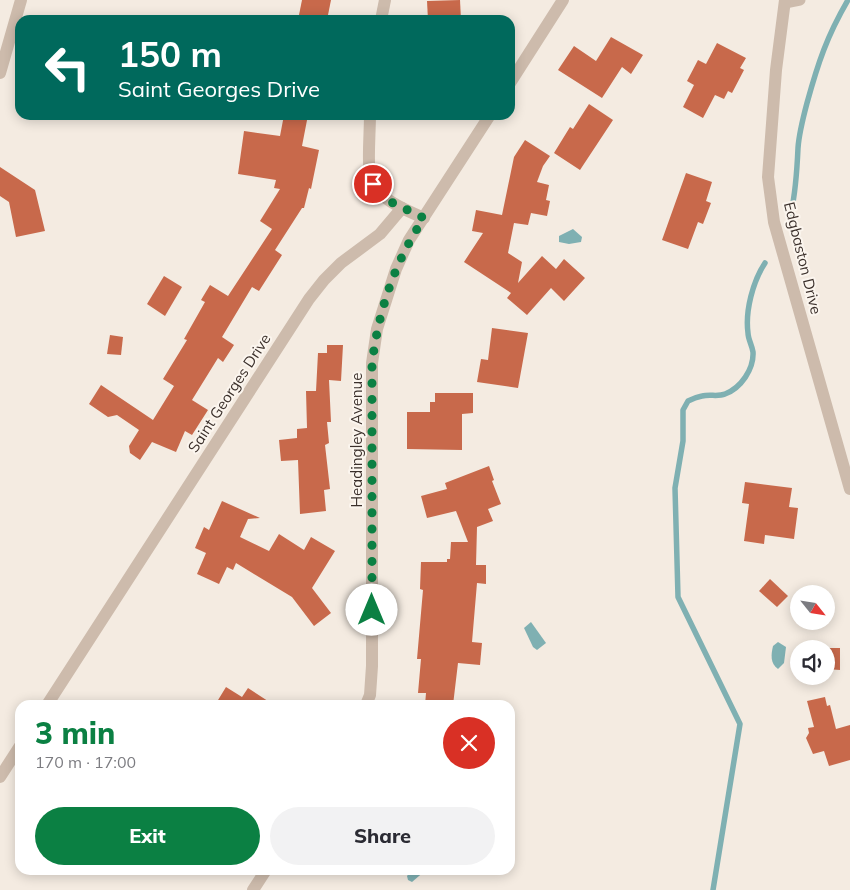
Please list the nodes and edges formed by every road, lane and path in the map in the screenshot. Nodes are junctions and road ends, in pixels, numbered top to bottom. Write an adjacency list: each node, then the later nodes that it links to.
1 (21, 0): 6 (street)
2 (385, 0): 7 (street)
3 (563, 0): 10 (street)
4 (800, 0): 5 (lane)
5 (785, 2): 15 (street, Edgbaston Drive)
6 (17, 15)
7 (382, 15)
8 (15, 21): 9 (street)
9 (0, 73)
10 (515, 75)
11 (370, 120): 13 (street)
12 (487, 120): 14 (street, Headingley Avenue)
13 (402, 208): 14 (street); 17 (street, Saint Georges Drive)
14 (424, 218): 18 (street, Headingley Avenue)
15 (847, 463): 16 (street, Edgbaston Drive)
16 (850, 489)
17 (50, 700)
18 (368, 700)
19 (15, 754): 20 (street)
20 (0, 777)
21 (263, 875): 22 (street)
22 (253, 890)

